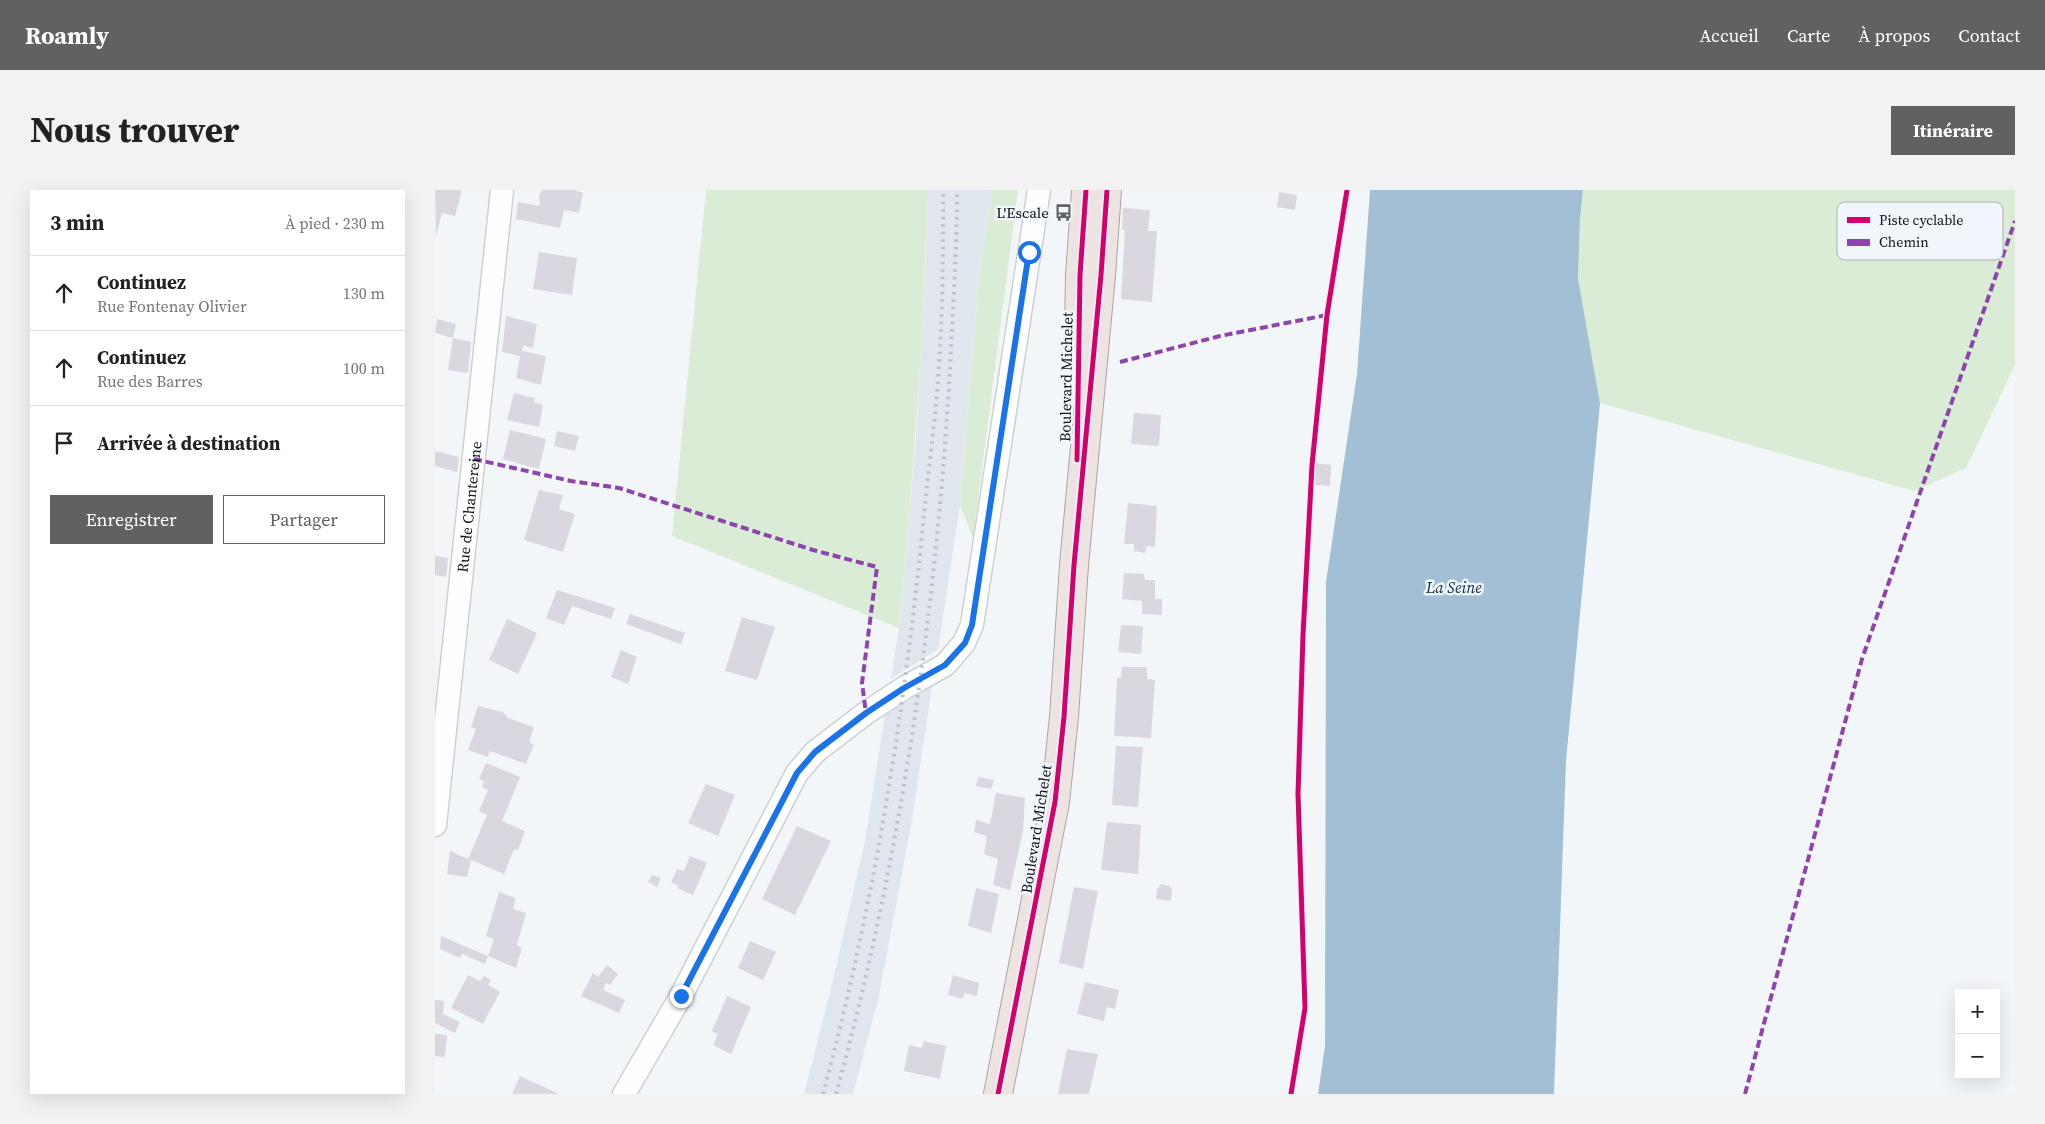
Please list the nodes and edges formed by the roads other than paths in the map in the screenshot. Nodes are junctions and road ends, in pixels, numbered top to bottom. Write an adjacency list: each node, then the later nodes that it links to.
1 (502, 190): 6 (street, Rue de Chantereine)
2 (1039, 190): 7 (street)
3 (1086, 190): 5 (main road, Boulevard Michelet)
4 (1107, 190): 5 (main road, Boulevard Michelet)
5 (1074, 565): 8 (main road, Boulevard Michelet)
6 (435, 825)
7 (624, 1094)
8 (998, 1094)

